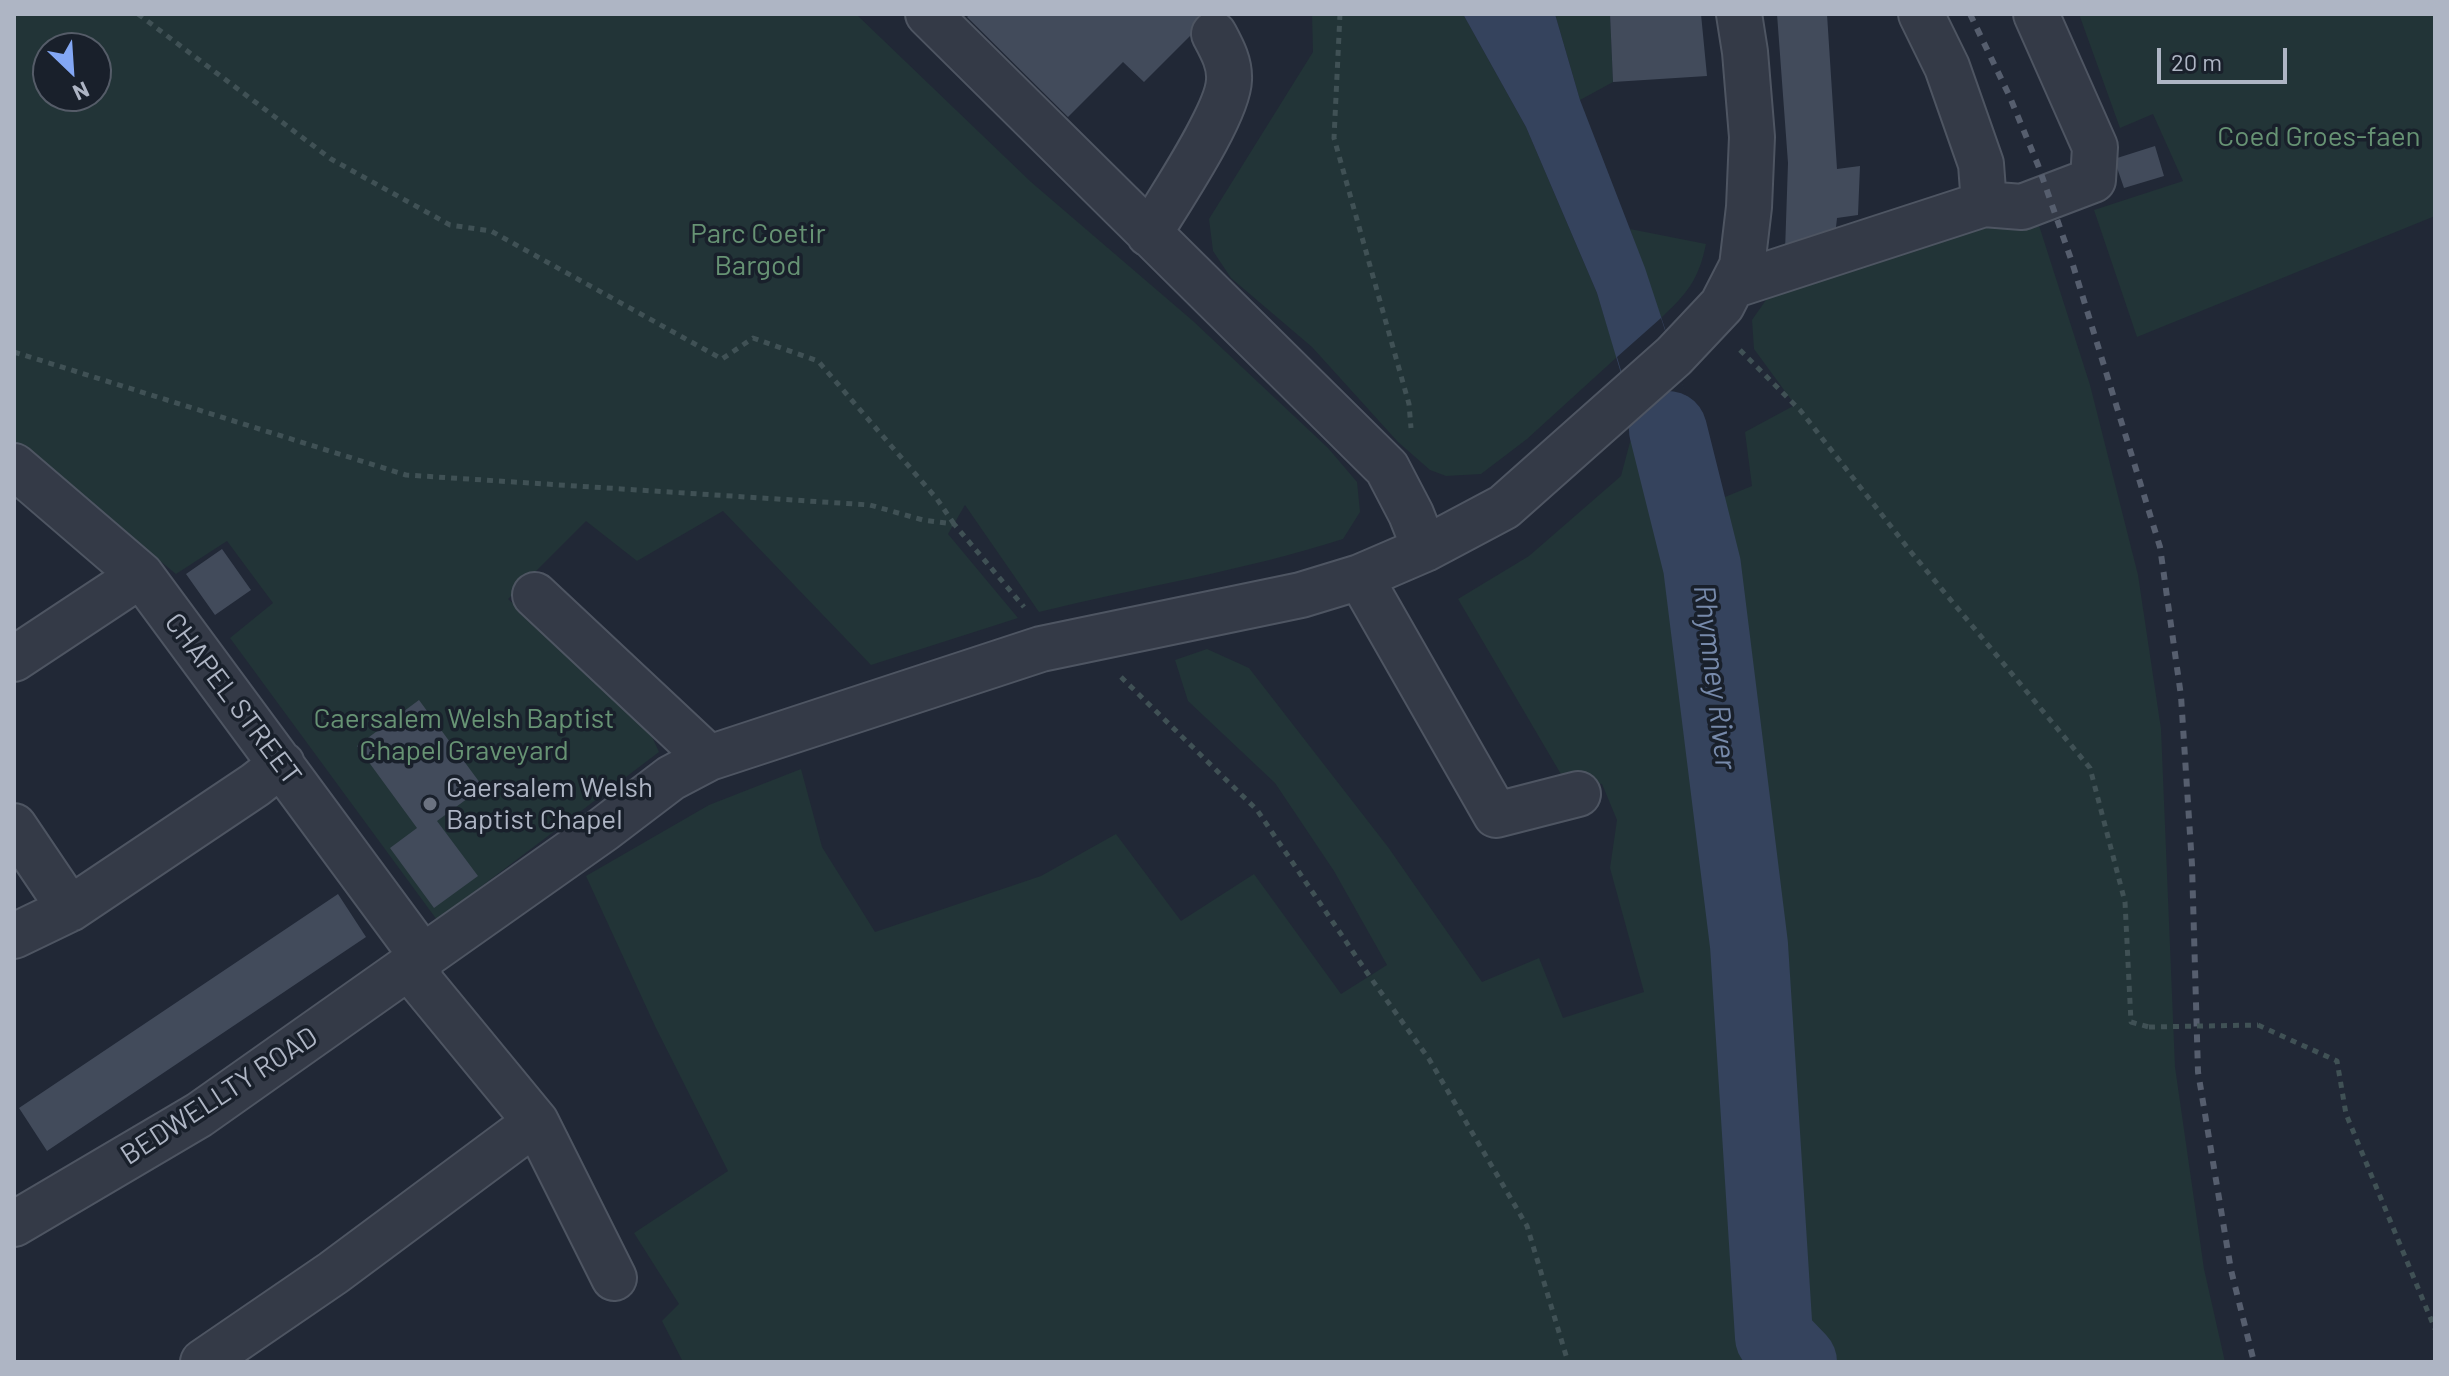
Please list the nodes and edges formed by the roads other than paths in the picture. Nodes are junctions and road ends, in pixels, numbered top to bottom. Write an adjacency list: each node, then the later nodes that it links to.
1 (928, 14): 7 (street)
2 (1739, 14): 8 (street)
3 (1921, 14): 6 (street)
4 (2036, 14): 6 (street)
5 (1214, 34): 7 (street)
6 (1984, 204): 8 (street)
7 (1149, 234): 10 (street)
8 (1727, 295): 10 (street, BEDWELLTY ROAD)
9 (14, 466): 11 (street, CHAPEL STREET)
10 (1425, 549): 12 (street, BEDWELLTY ROAD)
11 (141, 575): 14 (street); 16 (street, CHAPEL STREET)
12 (1360, 577): 15 (street, BEDWELLTY ROAD); 17 (street)
13 (535, 595): 15 (street)
14 (14, 659)
15 (709, 758): 21 (street, BEDWELLTY ROAD)
16 (282, 764): 19 (street); 21 (street, CHAPEL STREET)
17 (1578, 794)
18 (14, 826): 19 (street)
19 (70, 909): 20 (street)
20 (14, 936)
21 (419, 961): 22 (street, CHAPEL STREET); 23 (street, BEDWELLTY ROAD)
22 (536, 1122): 24 (street, CHAPEL STREET); 25 (street)
23 (14, 1224)
24 (614, 1278)
25 (203, 1362)

